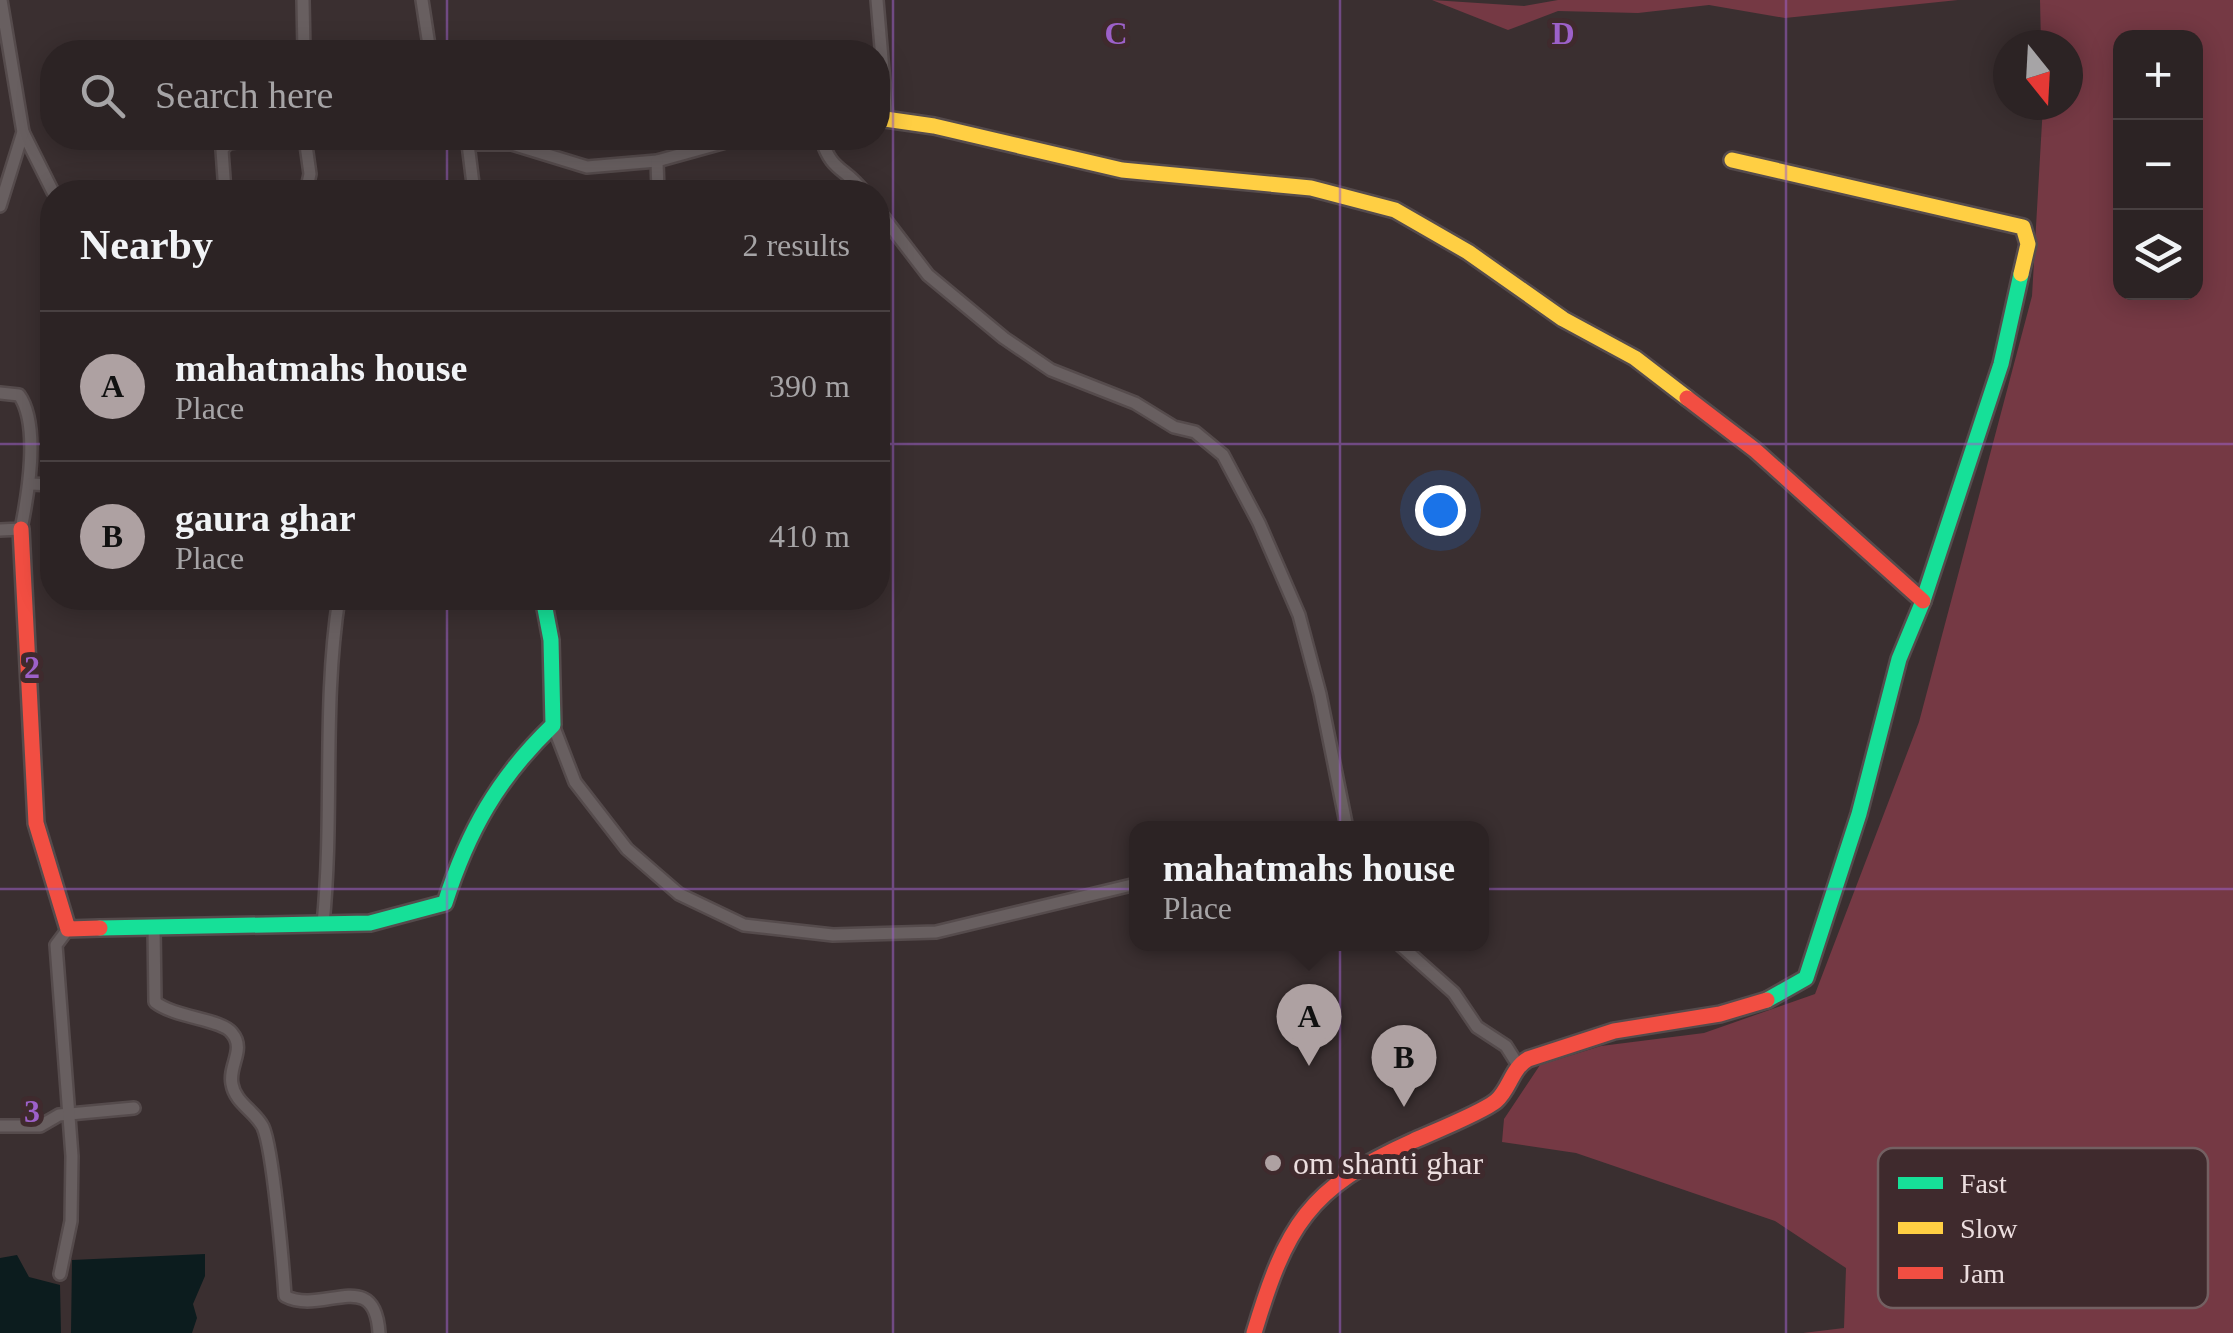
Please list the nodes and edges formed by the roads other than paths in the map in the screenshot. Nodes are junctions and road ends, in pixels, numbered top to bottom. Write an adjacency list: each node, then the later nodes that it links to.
1 (2, 0): 9 (street)
2 (302, 0): 5 (street)
3 (422, 0): 6 (street)
4 (877, 0): 7 (street)
5 (304, 40)
6 (428, 40)
7 (879, 40)
8 (890, 120): 31 (street)
9 (22, 132): 18 (street); 24 (street)
10 (222, 150): 19 (street)
11 (306, 150): 20 (street)
12 (468, 150): 21 (street)
13 (532, 150): 17 (street)
14 (697, 150): 17 (street)
15 (824, 150): 23 (street)
16 (1732, 160): 31 (street)
17 (657, 161): 22 (street)
18 (46, 180)
19 (224, 180)
20 (309, 180)
21 (472, 180)
22 (658, 180)
23 (854, 180)
24 (0, 206)
25 (890, 226): 35 (street)
26 (0, 393): 27 (street)
27 (30, 484): 28 (street); 29 (street)
28 (40, 484)
29 (21, 529): 30 (street); 39 (street)
30 (0, 530)
31 (1922, 601): 41 (street)
32 (338, 610): 37 (street)
33 (552, 610): 34 (street)
34 (553, 725): 36 (street); 37 (street)
35 (1346, 821)
36 (1129, 886)
37 (322, 924): 38 (street)
38 (154, 927): 39 (street); 46 (street)
39 (68, 929): 43 (street)
40 (1407, 951): 41 (street)
41 (1518, 1065): 47 (street)
42 (134, 1108): 43 (street)
43 (70, 1117): 44 (street); 45 (street)
44 (0, 1126)
45 (60, 1274)
46 (379, 1333)
47 (1254, 1333)

